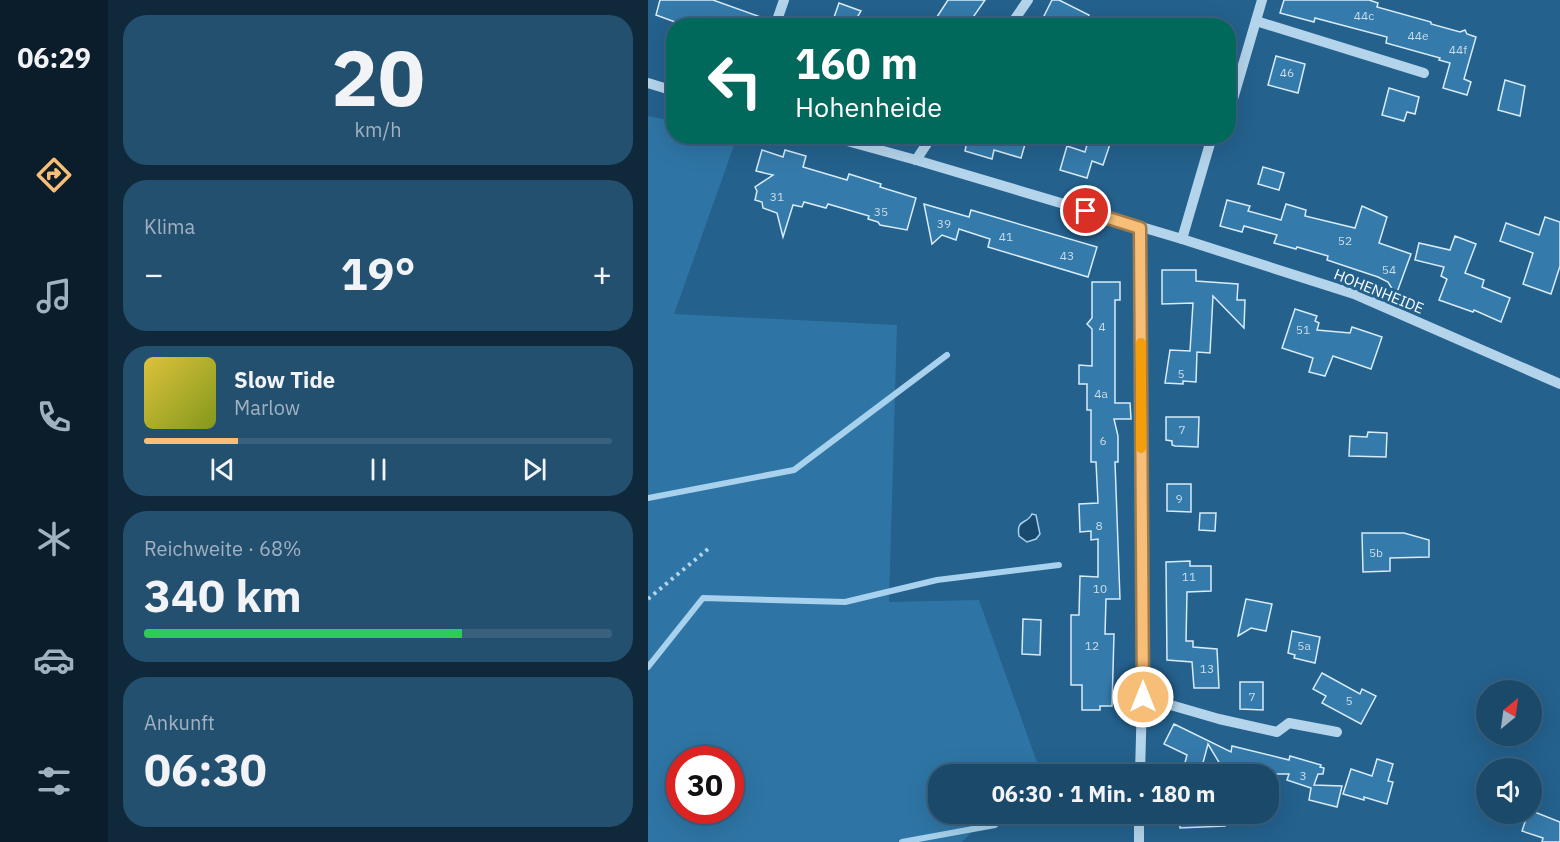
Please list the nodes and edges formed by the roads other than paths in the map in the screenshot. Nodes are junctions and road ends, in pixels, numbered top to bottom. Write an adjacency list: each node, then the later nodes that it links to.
1 (784, 0): 4 (street)
2 (1028, 0): 5 (street)
3 (1262, 0): 6 (street)
4 (778, 18)
5 (1016, 18)
6 (1256, 21): 7 (street); 10 (street)
7 (1424, 73)
8 (648, 83): 9 (street)
9 (666, 89)
10 (1236, 89)
11 (858, 144): 14 (street, HOHENHEIDE)
12 (927, 144): 14 (street)
13 (1209, 144): 16 (street)
14 (916, 160): 15 (street, HOHENHEIDE)
15 (1140, 228): 16 (street, HOHENHEIDE); 18 (street)
16 (1182, 239): 17 (street, HOHENHEIDE)
17 (1560, 384)
18 (1143, 697): 19 (street); 20 (street)
19 (1337, 732)
20 (1140, 764)
21 (1139, 824): 22 (street)
22 (1138, 842)

